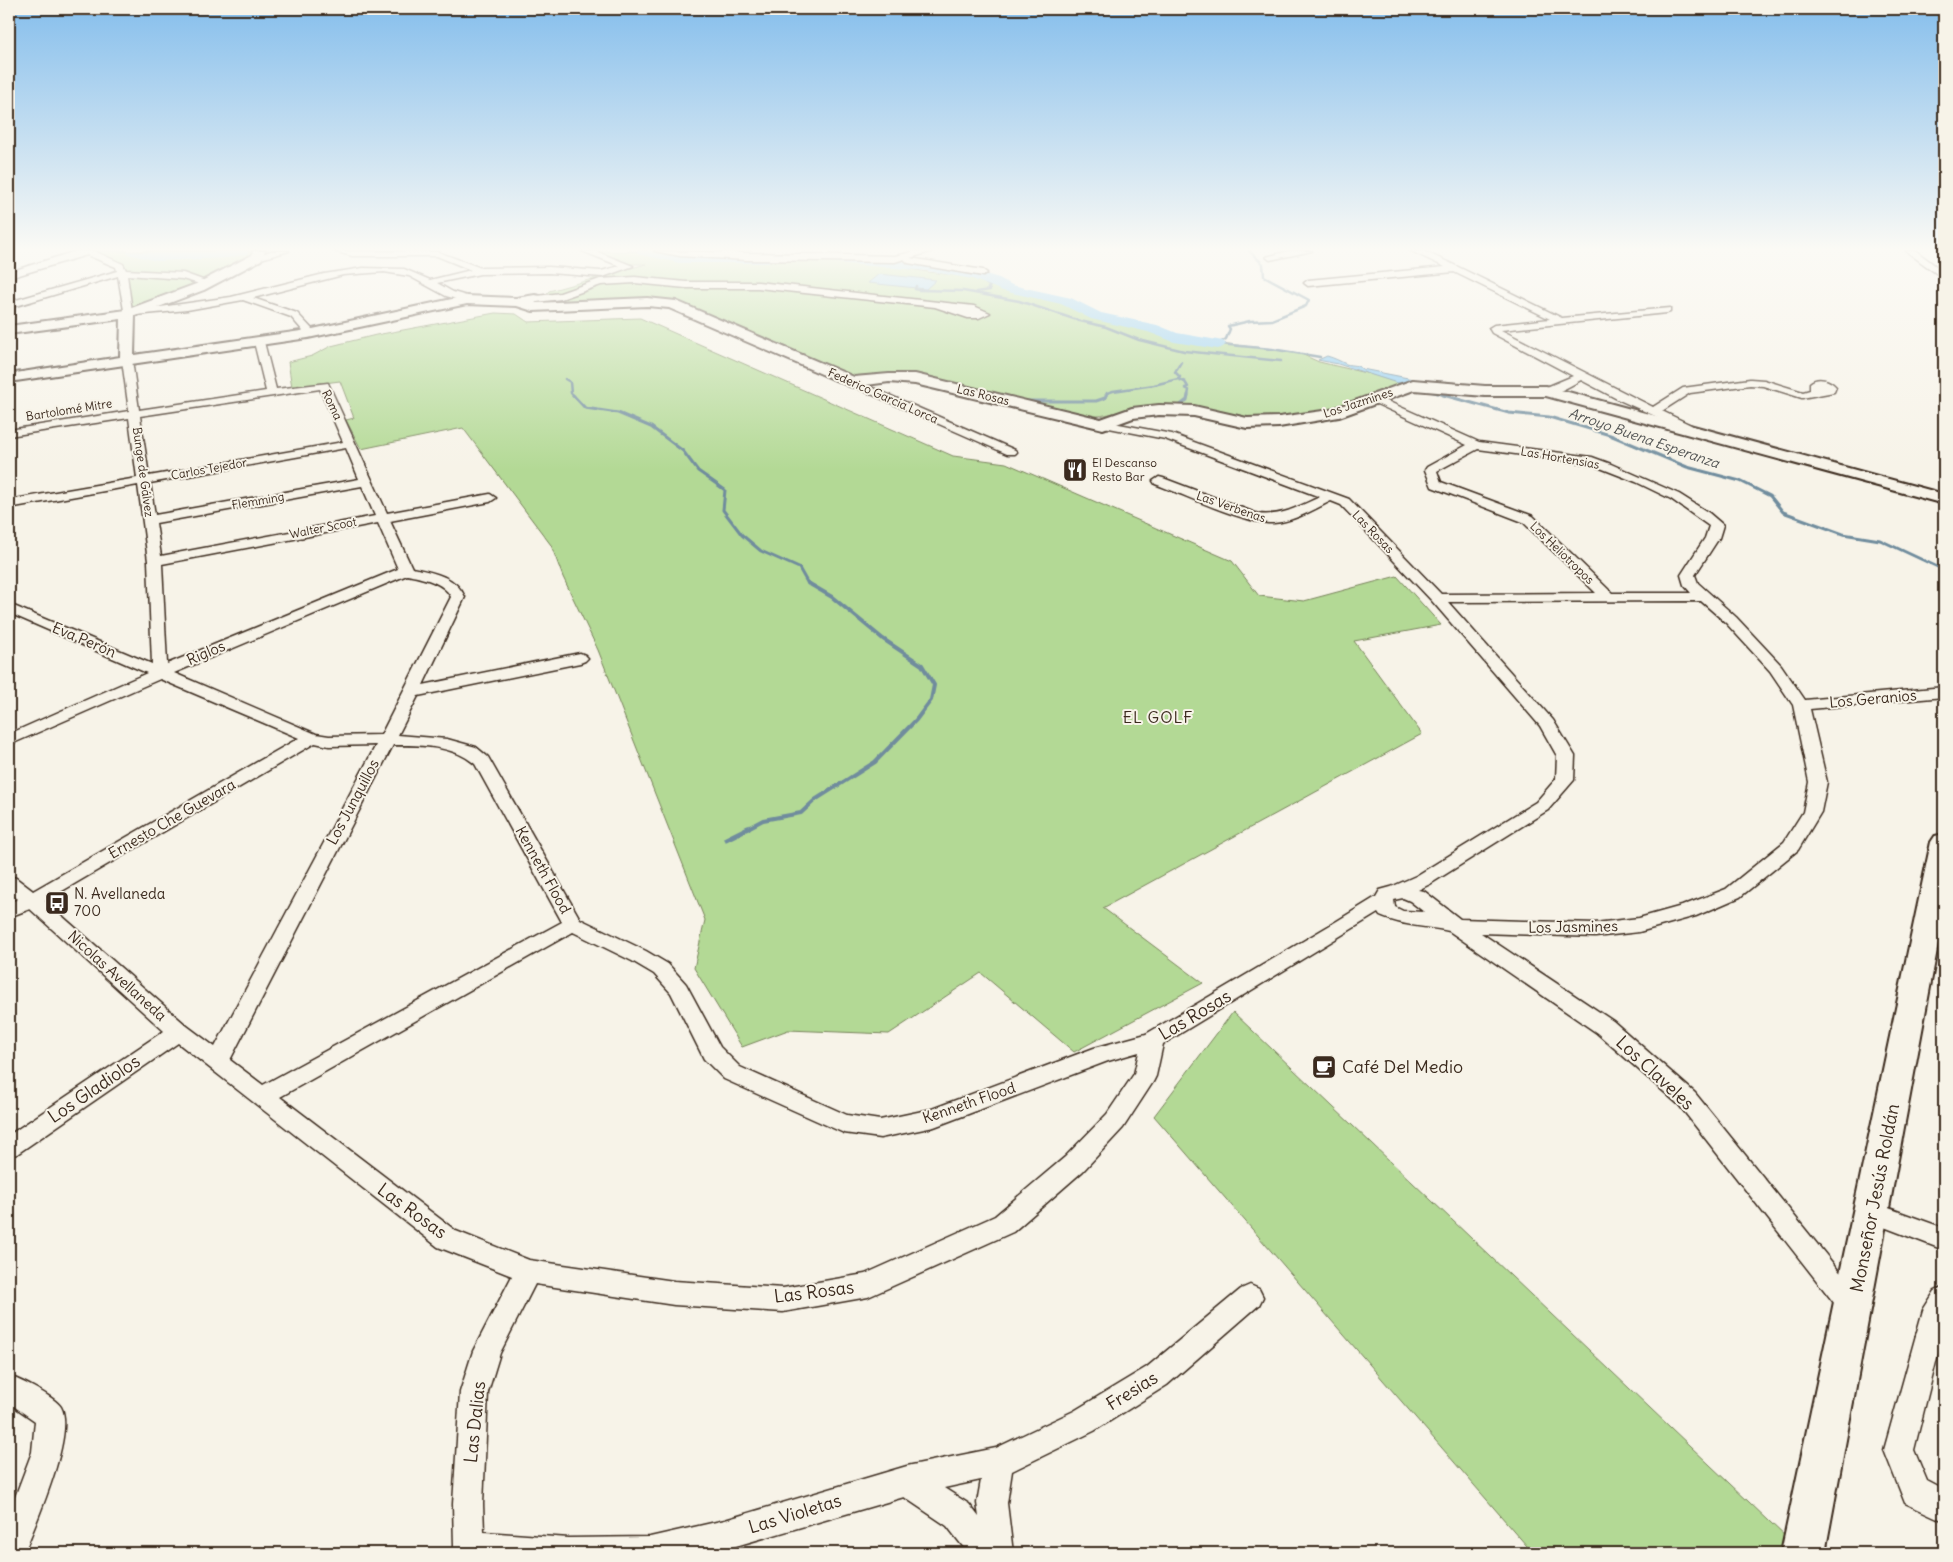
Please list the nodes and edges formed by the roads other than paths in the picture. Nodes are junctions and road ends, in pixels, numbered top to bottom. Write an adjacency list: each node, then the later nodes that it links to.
1 (54, 324): 7 (street)
2 (128, 324): 10 (street, Bunge de Gálvez)
3 (301, 324): 8 (street)
4 (344, 324): 8 (street, Federico García Lorca)
5 (718, 324): 14 (street, Federico García Lorca)
6 (1527, 324): 12 (street)
7 (9, 330)
8 (308, 332): 9 (street); 10 (street)
9 (259, 342): 10 (street); 17 (street)
10 (127, 358): 11 (street); 13 (street); 20 (street, Bunge de Gálvez)
11 (9, 373)
12 (1582, 375): 15 (street, Los Jazmines); 19 (street)
13 (9, 378)
14 (852, 382): 21 (street, Las Rosas); 26 (street, Federico García Lorca)
15 (1546, 391): 18 (street, Los Jazmines); 23 (street)
16 (1816, 392): 19 (street)
17 (272, 393): 20 (street, Roma); 24 (street, Roma)
18 (1374, 399): 21 (street, Los Jazmines); 25 (street, Las Hortensias)
19 (1653, 412): 23 (street)
20 (134, 413): 22 (street, Bartolomé Mitre); 27 (street, Bunge de Gálvez)
21 (1103, 424): 30 (street, Las Rosas)
22 (9, 433)
23 (1715, 437): 32 (street)
24 (351, 444): 27 (street, Carlos Tejedor); 28 (street, Roma)
25 (1476, 445): 38 (street, Los Heliotropos); 39 (street, Las Hortensias)
26 (1011, 452)
27 (144, 481): 33 (street, Carlos Tejedor); 35 (street, Bunge de Gálvez)
28 (367, 481): 34 (street, Roma); 35 (street, Flemming)
29 (1159, 481): 30 (street, Las Verbenas)
30 (1330, 497): 40 (street, Las Rosas)
31 (490, 498): 34 (street, Walter Scoot)
32 (1944, 499)
33 (9, 504)
34 (382, 517): 36 (street, Walter Scoot); 37 (street, Roma)
35 (150, 520): 36 (street, Bunge de Gálvez)
36 (155, 560): 43 (street, Bunge de Gálvez)
37 (406, 570): 43 (street, Riglos); 44 (street, Los Junquillos)
38 (1608, 597): 39 (street); 40 (street)
39 (1704, 597): 46 (street, Los Jasmines)
40 (1437, 598): 51 (street, Las Rosas)
41 (9, 608): 43 (street, Eva Perón)
42 (580, 658): 44 (street)
43 (160, 672): 47 (street, Kenneth Flood); 48 (street, Riglos)
44 (412, 692): 49 (street, Los Junquillos)
45 (1944, 692): 46 (street, Los Geranios)
46 (1802, 706): 62 (street, Los Jasmines)
47 (312, 738): 49 (street, Kenneth Flood); 54 (street, Ernesto Che Guevara)
48 (9, 740)
49 (385, 741): 59 (street, Kenneth Flood); 66 (street, Los Junquillos)
50 (1944, 842): 69 (street, Monseñor Jesús Roldán)
51 (1423, 880): 53 (street, Las Rosas); 55 (street)
52 (9, 882): 54 (street, Nicolas Avellaneda)
53 (1390, 896): 55 (street, Los Claveles); 58 (street); 60 (street, Las Rosas)
54 (32, 900): 56 (street); 57 (street); 64 (street, Nicolas Avellaneda)
55 (1422, 900): 58 (street); 61 (street, Los Claveles)
56 (9, 910)
57 (9, 917)
58 (1407, 918): 60 (street, Los Jasmines); 61 (street, Los Jasmines)
59 (573, 924): 65 (street, Kenneth Flood); 67 (street)
60 (1344, 926): 65 (street, Las Rosas)
61 (1457, 926): 62 (street, Los Jasmines); 63 (street, Los Claveles)
62 (1502, 928): 63 (street)
63 (1486, 946): 74 (street, Los Claveles)
64 (179, 1032): 66 (street, Las Rosas); 68 (street, Los Gladiolos)
65 (1154, 1040): 71 (street, Las Rosas)
66 (218, 1062): 67 (street, Las Rosas)
67 (262, 1096): 71 (street, Las Rosas)
68 (9, 1147)
69 (1872, 1212): 70 (street); 74 (street, Monseñor Jesús Roldán)
70 (1944, 1239)
71 (528, 1271): 79 (street, Las Dalias)
72 (1250, 1297): 76 (street, Fresias)
73 (1944, 1299): 78 (street)
74 (1853, 1307): 83 (street, Monseñor Jesús Roldán)
75 (9, 1389): 80 (street)
76 (999, 1462): 77 (street, Las Violetas); 82 (street)
77 (908, 1481): 79 (street, Las Violetas); 81 (street)
78 (1944, 1506)
79 (468, 1550)
80 (9, 1552)
81 (986, 1553)
82 (998, 1553)
83 (1803, 1553)

